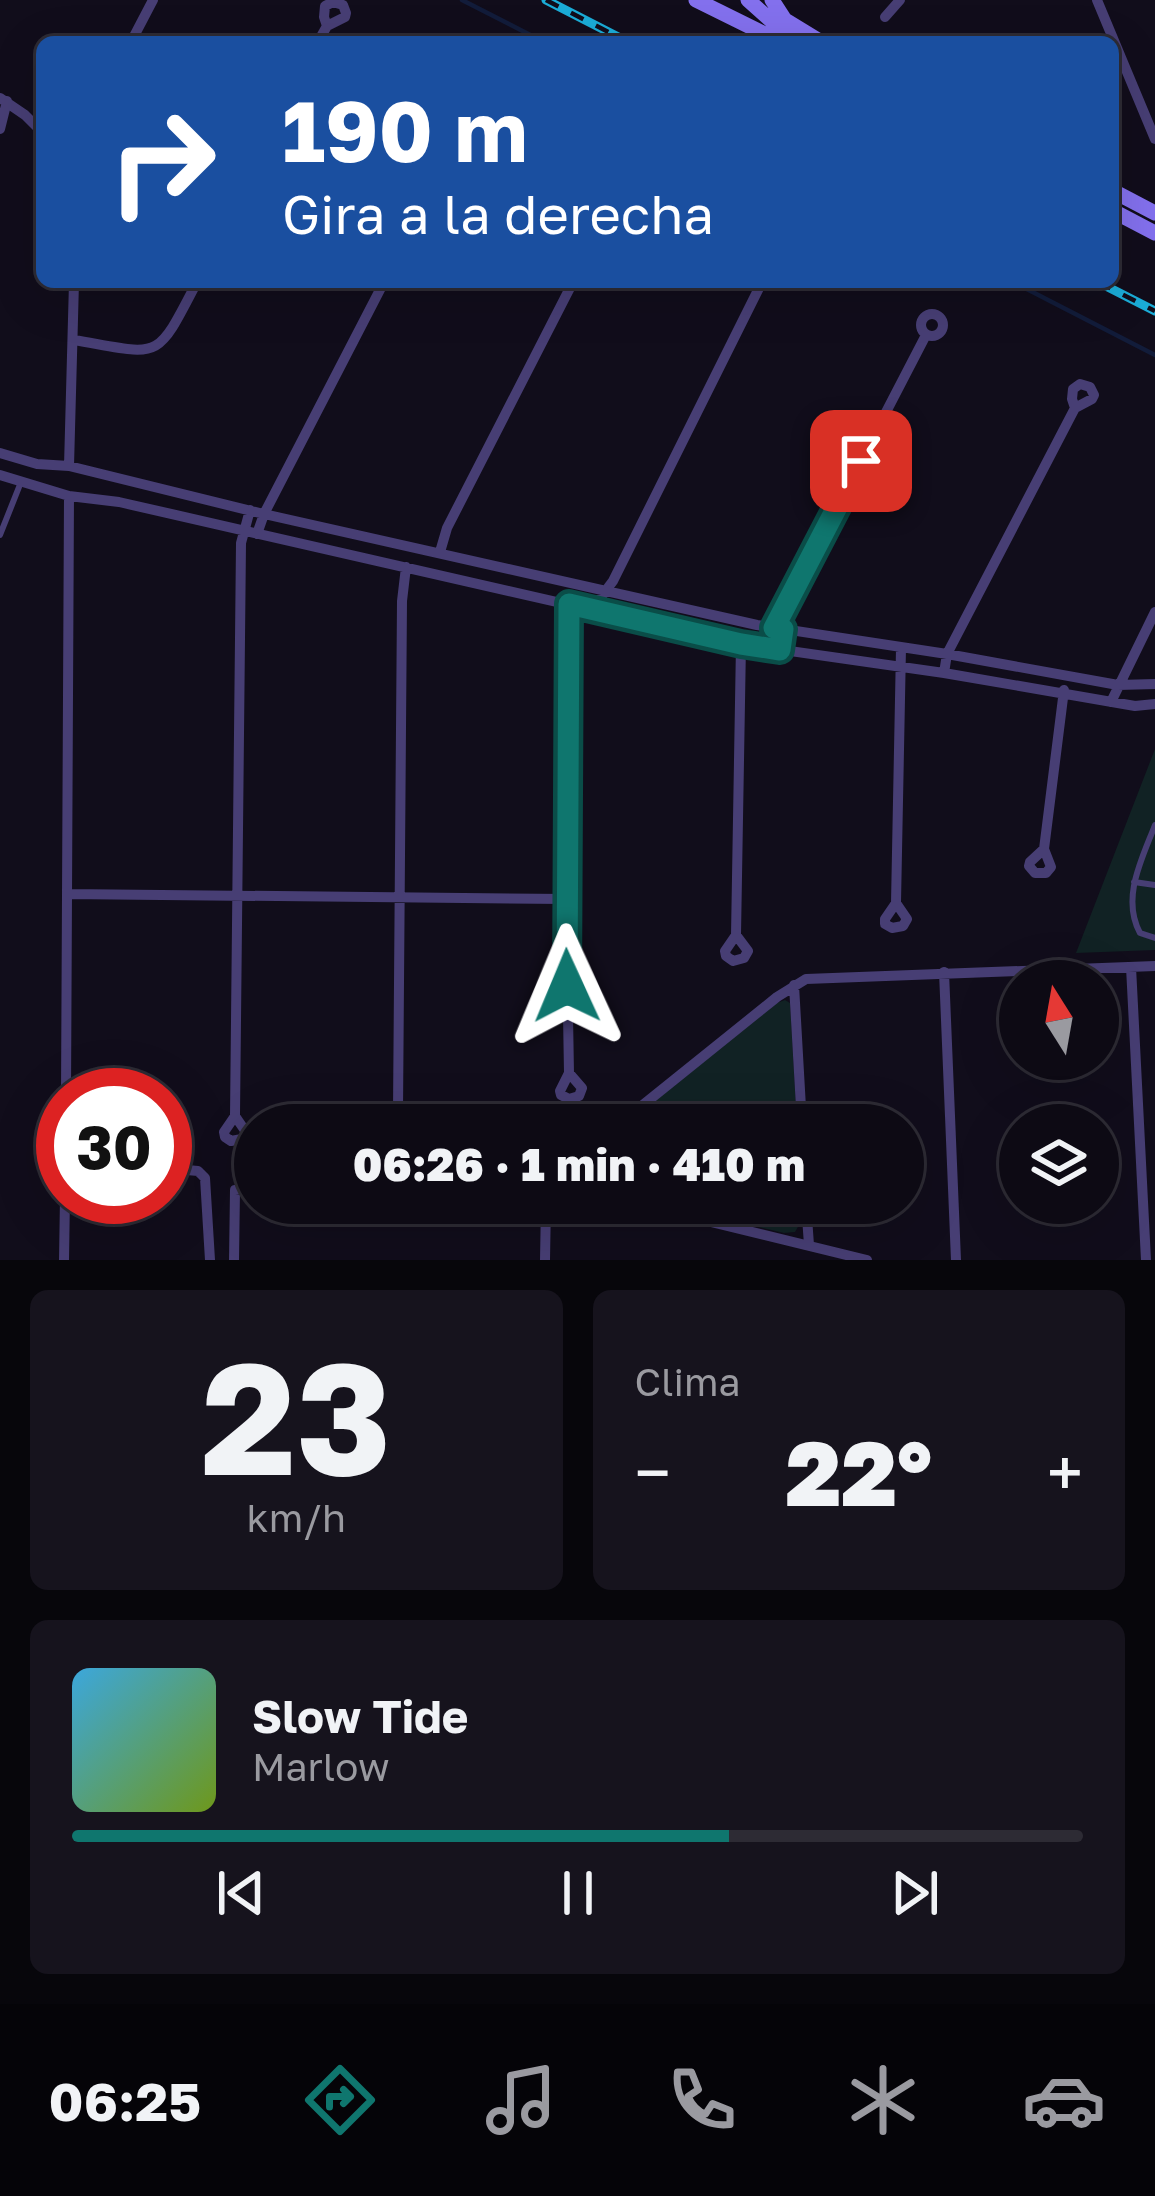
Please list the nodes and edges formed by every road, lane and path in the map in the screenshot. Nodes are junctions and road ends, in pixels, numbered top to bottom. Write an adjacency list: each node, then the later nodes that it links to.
1 (153, 0): 9 (street)
2 (696, 0): 11 (main road)
3 (748, 0): 12 (main road)
4 (772, 0): 13 (main road)
5 (900, 0): 7 (street)
6 (1097, 0): 14 (street)
7 (884, 17)
8 (327, 26): 10 (street)
9 (134, 36)
10 (321, 36)
11 (769, 36)
12 (788, 36)
13 (811, 36)
14 (1112, 36)
15 (1119, 53): 19 (street)
16 (3, 100): 17 (street); 18 (street)
17 (36, 127)
18 (0, 129)
19 (1155, 139)
20 (1119, 194): 21 (main road)
21 (1155, 213)
22 (1119, 214): 23 (main road)
23 (1155, 233)
24 (74, 288): 30 (street)
25 (194, 288): 30 (street)
26 (381, 288): 40 (street)
27 (570, 288): 44 (street)
28 (759, 288): 47 (street)
29 (926, 335): 52 (street)
30 (74, 340): 33 (street)
31 (1075, 408): 56 (street)
32 (0, 453): 33 (street)
33 (62, 466): 34 (street); 37 (street)
34 (90, 472): 39 (street); 40 (street)
35 (0, 476): 36 (street)
36 (21, 482): 37 (street); 42 (lane)
37 (50, 490): 38 (street)
38 (70, 496): 39 (street); 69 (street)
39 (92, 499): 41 (street)
40 (257, 512): 41 (street); 43 (street)
41 (251, 532): 45 (street); 70 (street)
42 (0, 535)
43 (421, 548): 44 (street); 45 (street)
44 (444, 553): 46 (street); 47 (street)
45 (411, 568): 46 (street); 71 (street)
46 (443, 576): 48 (street)
47 (604, 592): 49 (street); 51 (street)
48 (569, 604): 49 (street); 72 (street)
49 (592, 609): 53 (street)
50 (1155, 613): 61 (street)
51 (758, 625): 52 (street); 53 (street)
52 (779, 629): 54 (street); 55 (street)
53 (747, 645): 55 (street); 74 (street)
54 (901, 648): 56 (street); 57 (street)
55 (780, 650): 57 (street)
56 (946, 654): 58 (street); 59 (street)
57 (899, 668): 58 (street); 73 (street)
58 (944, 673): 62 (street)
59 (1067, 675): 61 (street); 62 (street)
60 (1155, 684): 61 (street)
61 (1118, 685): 63 (street)
62 (1064, 692): 63 (street); 66 (street)
63 (1112, 702): 64 (street)
64 (1155, 704)
65 (1155, 825): 67 (lane)
66 (1044, 849)
67 (1134, 882): 68 (lane); 75 (lane)
68 (1155, 885)
69 (67, 894): 70 (street); 80 (street)
70 (238, 896): 71 (street); 82 (street)
71 (401, 898): 72 (street); 83 (street)
72 (566, 899): 81 (street)
73 (896, 903)
74 (736, 935)
75 (1155, 938)
76 (1155, 966): 77 (street)
77 (1131, 967): 78 (street); 99 (street)
78 (944, 972): 79 (street); 98 (street)
79 (794, 985): 84 (street); 85 (street)
80 (66, 1068)
81 (569, 1073)
82 (235, 1104)
83 (398, 1104)
84 (644, 1104)
85 (801, 1104)
86 (192, 1170): 94 (street)
87 (65, 1224): 93 (street)
88 (235, 1224): 95 (street)
89 (546, 1224): 96 (street)
90 (722, 1224): 92 (street)
91 (807, 1224): 92 (street)
92 (808, 1244): 97 (street)
93 (64, 1260)
94 (210, 1260)
95 (234, 1260)
96 (545, 1260)
97 (867, 1260)
98 (956, 1260)
99 (1146, 1260)

